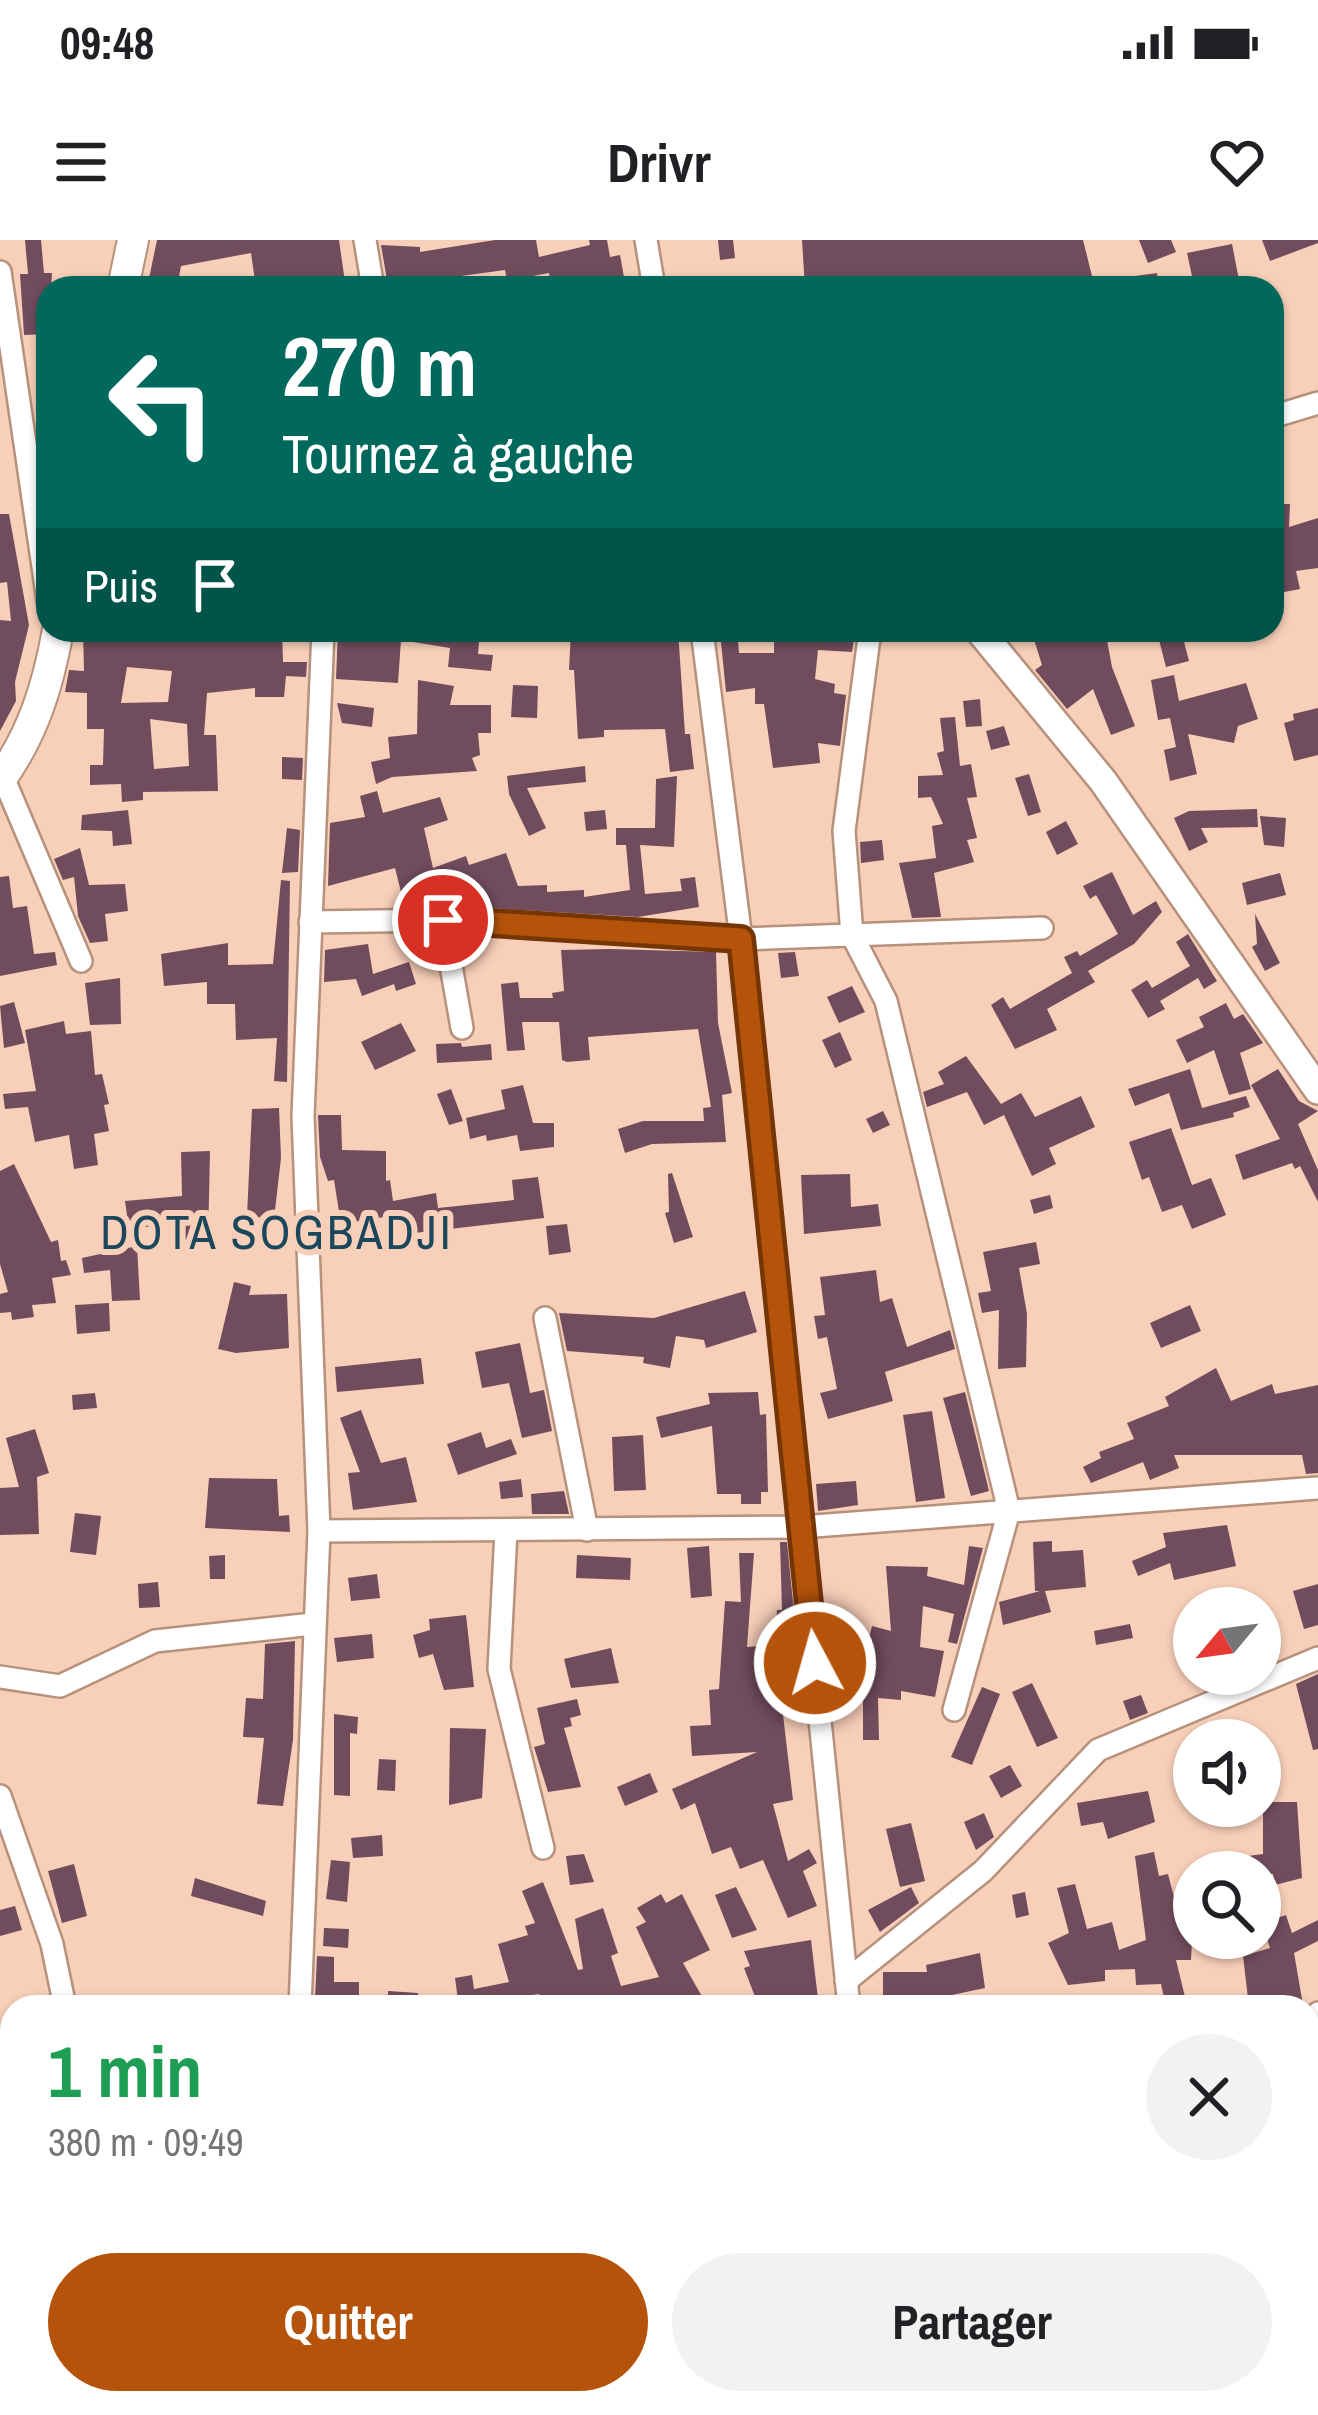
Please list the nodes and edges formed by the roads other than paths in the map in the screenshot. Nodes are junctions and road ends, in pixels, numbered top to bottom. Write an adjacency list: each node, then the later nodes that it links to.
1 (133, 240): 5 (main road)
2 (365, 240): 6 (street)
3 (646, 240): 7 (street)
4 (0, 272): 10 (street)
5 (126, 276)
6 (371, 276)
7 (652, 276)
8 (1316, 411): 9 (street)
9 (1284, 415)
10 (36, 519)
11 (53, 642): 16 (main road)
12 (322, 642): 18 (street)
13 (704, 642): 21 (street)
14 (868, 642): 20 (street)
15 (989, 642): 24 (street)
16 (1, 779): 22 (street)
17 (443, 920): 18 (street); 21 (street); 23 (street)
18 (310, 922): 30 (street)
19 (1042, 928): 20 (street)
20 (852, 935): 21 (street); 27 (street)
21 (741, 939): 28 (street)
22 (81, 961)
23 (462, 1028)
24 (1318, 1090)
25 (545, 1318): 29 (street)
26 (1318, 1488): 27 (street)
27 (1009, 1511): 28 (street); 35 (street)
28 (801, 1527): 29 (street); 38 (street)
29 (587, 1530): 31 (street)
30 (320, 1531): 31 (street); 32 (street)
31 (506, 1531): 37 (street)
32 (313, 1624): 34 (street); 40 (street)
33 (1318, 1658): 38 (street)
34 (0, 1676)
35 (955, 1710)
36 (0, 1796): 39 (street)
37 (542, 1848)
38 (847, 1981): 41 (street)
39 (63, 1995)
40 (300, 1995)
41 (848, 1995)

